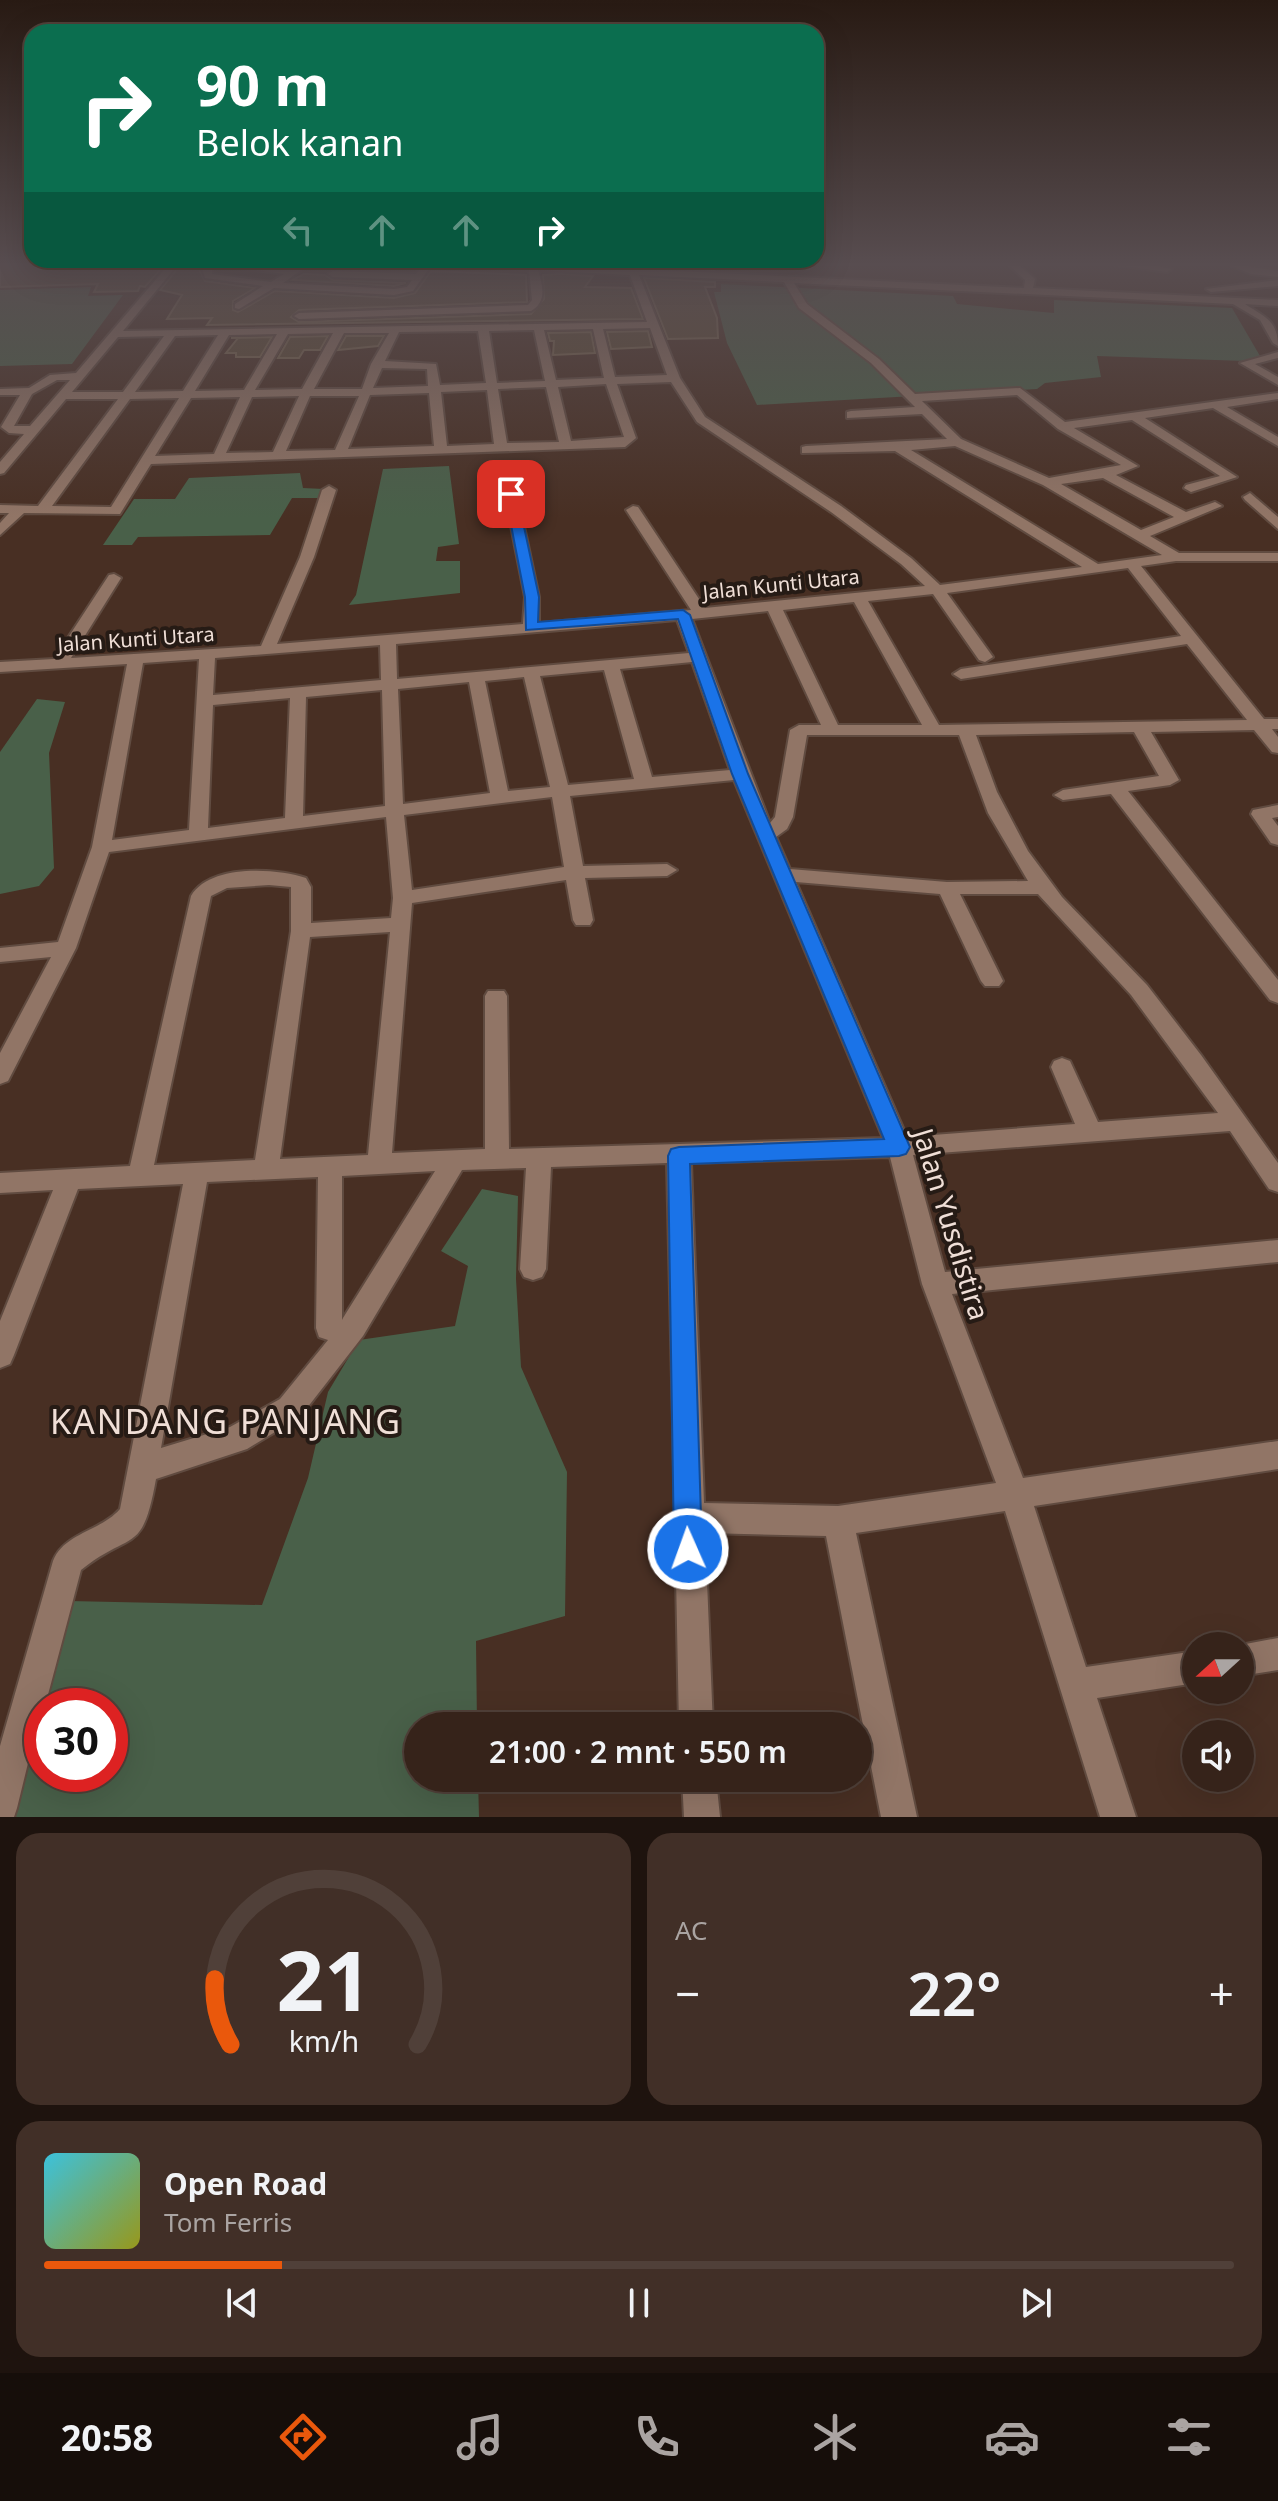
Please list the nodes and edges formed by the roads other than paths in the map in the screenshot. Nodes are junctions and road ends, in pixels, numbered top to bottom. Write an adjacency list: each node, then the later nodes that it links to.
1 (103, 348): 16 (street)
2 (161, 348): 30 (street)
3 (216, 348): 28 (street)
4 (274, 348): 25 (street)
5 (331, 348): 26 (street)
6 (385, 348): 15 (street)
7 (421, 348): 15 (street)
8 (427, 348): 22 (street)
9 (486, 348): 21 (street)
10 (543, 348): 19 (street)
11 (602, 348): 18 (street)
12 (663, 348): 17 (street)
13 (858, 348): 32 (street)
14 (1278, 355): 20 (street)
15 (376, 364): 23 (street)
16 (78, 376): 24 (street); 29 (street)
17 (674, 376): 18 (street); 71 (street)
18 (610, 379): 19 (street); 42 (street)
19 (551, 382): 21 (street); 42 (street)
20 (1278, 382)
21 (492, 385): 22 (street); 43 (street)
22 (432, 388): 23 (street); 44 (street)
23 (368, 390): 26 (street); 46 (street)
24 (28, 391): 27 (street); 38 (street)
25 (249, 391): 26 (street); 28 (street); 48 (street)
26 (308, 391): 47 (street)
27 (0, 392)
28 (189, 392): 30 (street); 49 (street)
29 (63, 393): 30 (street); 38 (street)
30 (127, 393): 61 (street)
31 (1278, 396): 33 (street)
32 (912, 398): 34 (street); 37 (street)
33 (1214, 404): 36 (street); 40 (street)
34 (923, 410): 35 (street); 39 (street)
35 (851, 415)
36 (1132, 415): 37 (street); 54 (street)
37 (1062, 426): 52 (street)
38 (32, 430): 50 (street)
39 (957, 442): 41 (street); 53 (street)
40 (1278, 442)
41 (900, 443): 45 (street); 69 (street)
42 (566, 446): 43 (street)
43 (501, 447): 44 (street)
44 (441, 450): 46 (street)
45 (806, 450)
46 (340, 453): 47 (street)
47 (278, 455): 48 (street)
48 (218, 458): 49 (street)
49 (146, 460): 61 (street)
50 (0, 470)
51 (506, 470): 75 (street)
52 (1105, 474): 53 (street); 62 (street)
53 (1048, 482): 65 (street)
54 (1191, 488)
55 (329, 490): 78 (street)
56 (1250, 497): 63 (street)
57 (1215, 506): 62 (street)
58 (0, 509): 59 (street)
59 (20, 510): 61 (street); 64 (street)
60 (633, 510): 74 (street, Jalan Yusdistira)
61 (41, 511)
62 (1185, 517): 65 (street)
63 (1278, 525)
64 (0, 531)
65 (1139, 536): 66 (street)
66 (1176, 557): 67 (street, Jalan Kunti Utara); 68 (street, Jalan Kunti Utara)
67 (1278, 557)
68 (1132, 564): 69 (street, Jalan Kunti Utara); 76 (street)
69 (1097, 570): 71 (street, Jalan Kunti Utara)
70 (114, 578): 83 (street)
71 (937, 590): 72 (street, Jalan Kunti Utara); 81 (street)
72 (858, 596): 73 (street, Jalan Kunti Utara); 96 (street)
73 (773, 605): 74 (street, Jalan Kunti Utara); 95 (street)
74 (692, 614): 75 (street, Jalan Kunti Utara); 80 (street, Jalan Yusdistira)
75 (531, 627): 77 (street, Jalan Kunti Utara)
76 (1190, 639): 87 (street); 93 (street)
77 (388, 640): 78 (street, Jalan Kunti Utara); 89 (street)
78 (267, 650): 79 (street, Jalan Kunti Utara)
79 (207, 654): 82 (street, Jalan Kunti Utara); 91 (street)
80 (699, 657): 84 (street); 99 (street, Jalan Yusdistira)
81 (985, 657)
82 (136, 659): 83 (street, Jalan Kunti Utara); 111 (street)
83 (58, 665): 85 (street, Jalan Kunti Utara)
84 (611, 666): 86 (street); 100 (street)
85 (0, 667)
86 (531, 672): 88 (street); 102 (street)
87 (961, 674)
88 (476, 677): 89 (street); 104 (street)
89 (391, 684): 90 (street); 105 (street)
90 (298, 694): 91 (street); 107 (street)
91 (205, 701): 108 (street)
92 (1278, 724): 93 (street)
93 (1257, 725): 94 (street); 98 (street)
94 (1140, 727): 97 (street); 101 (street)
95 (831, 729): 96 (street); 109 (street)
96 (933, 729): 97 (street)
97 (966, 730): 115 (street)
98 (1278, 748)
99 (740, 774): 100 (street); 109 (street, Jalan Yusdistira)
100 (644, 782): 102 (street)
101 (1116, 788): 103 (street); 124 (street)
102 (560, 790): 104 (street); 113 (street)
103 (1063, 795)
104 (500, 797): 105 (street)
105 (394, 809): 107 (street); 117 (street)
106 (1278, 811): 110 (street)
107 (294, 822): 108 (street)
108 (198, 835): 111 (street)
109 (767, 835): 114 (street, Jalan Yusdistira)
110 (1278, 839)
111 (101, 847): 121 (street)
112 (667, 870): 113 (street)
113 (575, 872): 117 (street); 118 (street)
114 (785, 875): 116 (street); 130 (street, Jalan Yusdistira)
115 (1043, 887): 116 (street); 128 (street)
116 (947, 888): 123 (street)
117 (403, 898): 119 (street)
118 (583, 920)
119 (400, 924): 120 (street); 135 (street)
120 (301, 931): 137 (street); 139 (street)
121 (66, 948): 122 (street); 127 (street)
122 (0, 955)
123 (992, 981)
124 (1278, 995)
125 (496, 996): 132 (street)
126 (1062, 1067): 129 (street)
127 (0, 1075)
128 (1235, 1121): 129 (street); 141 (street)
129 (1090, 1132): 130 (street)
130 (899, 1147): 131 (street); 145 (street, Jalan Yusdistira)
131 (679, 1156): 133 (street); 151 (street)
132 (497, 1159): 133 (street); 134 (street)
133 (539, 1159): 144 (street)
134 (455, 1160): 135 (street); 149 (street)
135 (379, 1164): 136 (street)
136 (330, 1168): 137 (street); 146 (street)
137 (266, 1171): 138 (street)
138 (197, 1172): 139 (street); 149 (street)
139 (140, 1174): 140 (street)
140 (70, 1178): 142 (street); 147 (street)
141 (1278, 1182)
142 (0, 1183)
143 (1278, 1251): 145 (street)
144 (533, 1269)
145 (935, 1284): 150 (street, Jalan Yusdistira)
146 (329, 1328)
147 (0, 1355)
148 (1278, 1455): 150 (street)
149 (144, 1468): 159 (street)
150 (1015, 1495): 152 (street); 156 (street, Jalan Yusdistira)
151 (687, 1518): 152 (street); 157 (street)
152 (838, 1521): 161 (street)
153 (1278, 1654): 154 (street)
154 (1254, 1658)
155 (1182, 1669): 156 (street)
156 (1074, 1685): 162 (street, Jalan Yusdistira)
157 (695, 1712)
158 (700, 1792): 160 (street)
159 (0, 1808)
160 (702, 1817)
161 (899, 1817)
162 (1118, 1817)

